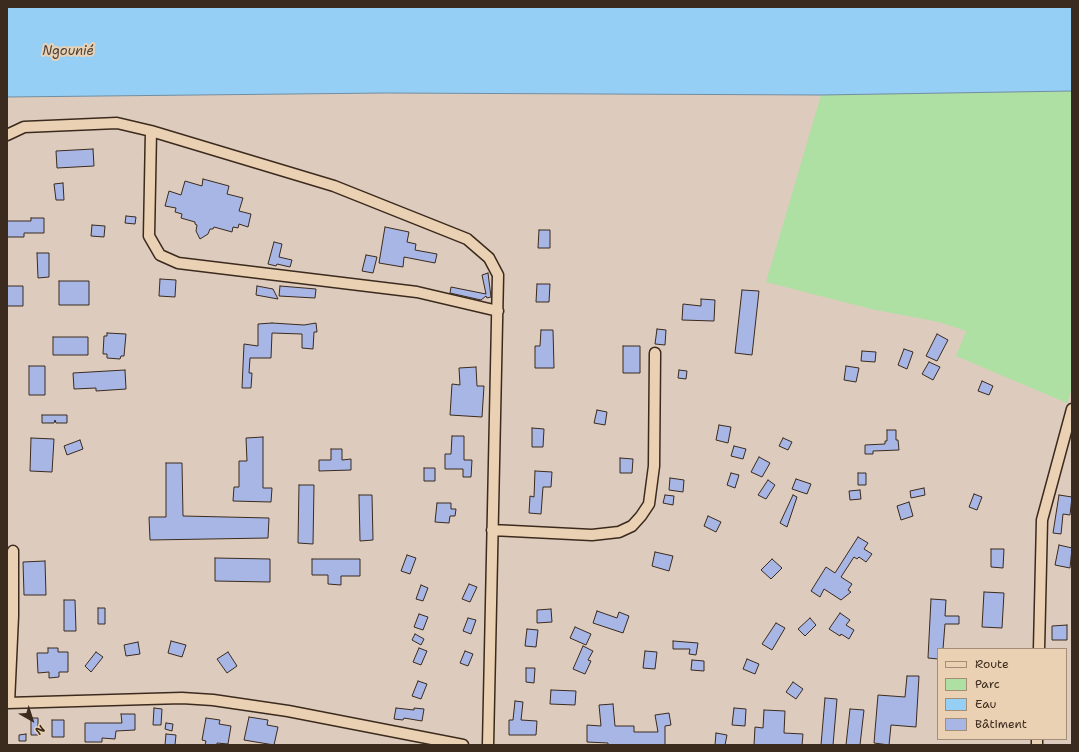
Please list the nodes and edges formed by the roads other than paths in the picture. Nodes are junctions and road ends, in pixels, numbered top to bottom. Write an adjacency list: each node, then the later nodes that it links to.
1 (151, 132): 2 (street); 3 (street); 3 (street)
2 (7, 135)
3 (498, 311): 6 (street)
4 (655, 353): 6 (street)
5 (1072, 409): 8 (street)
6 (492, 530): 11 (street)
7 (13, 552): 9 (street)
8 (1039, 648)
9 (8, 703): 10 (street)
10 (464, 745)
11 (488, 745)

